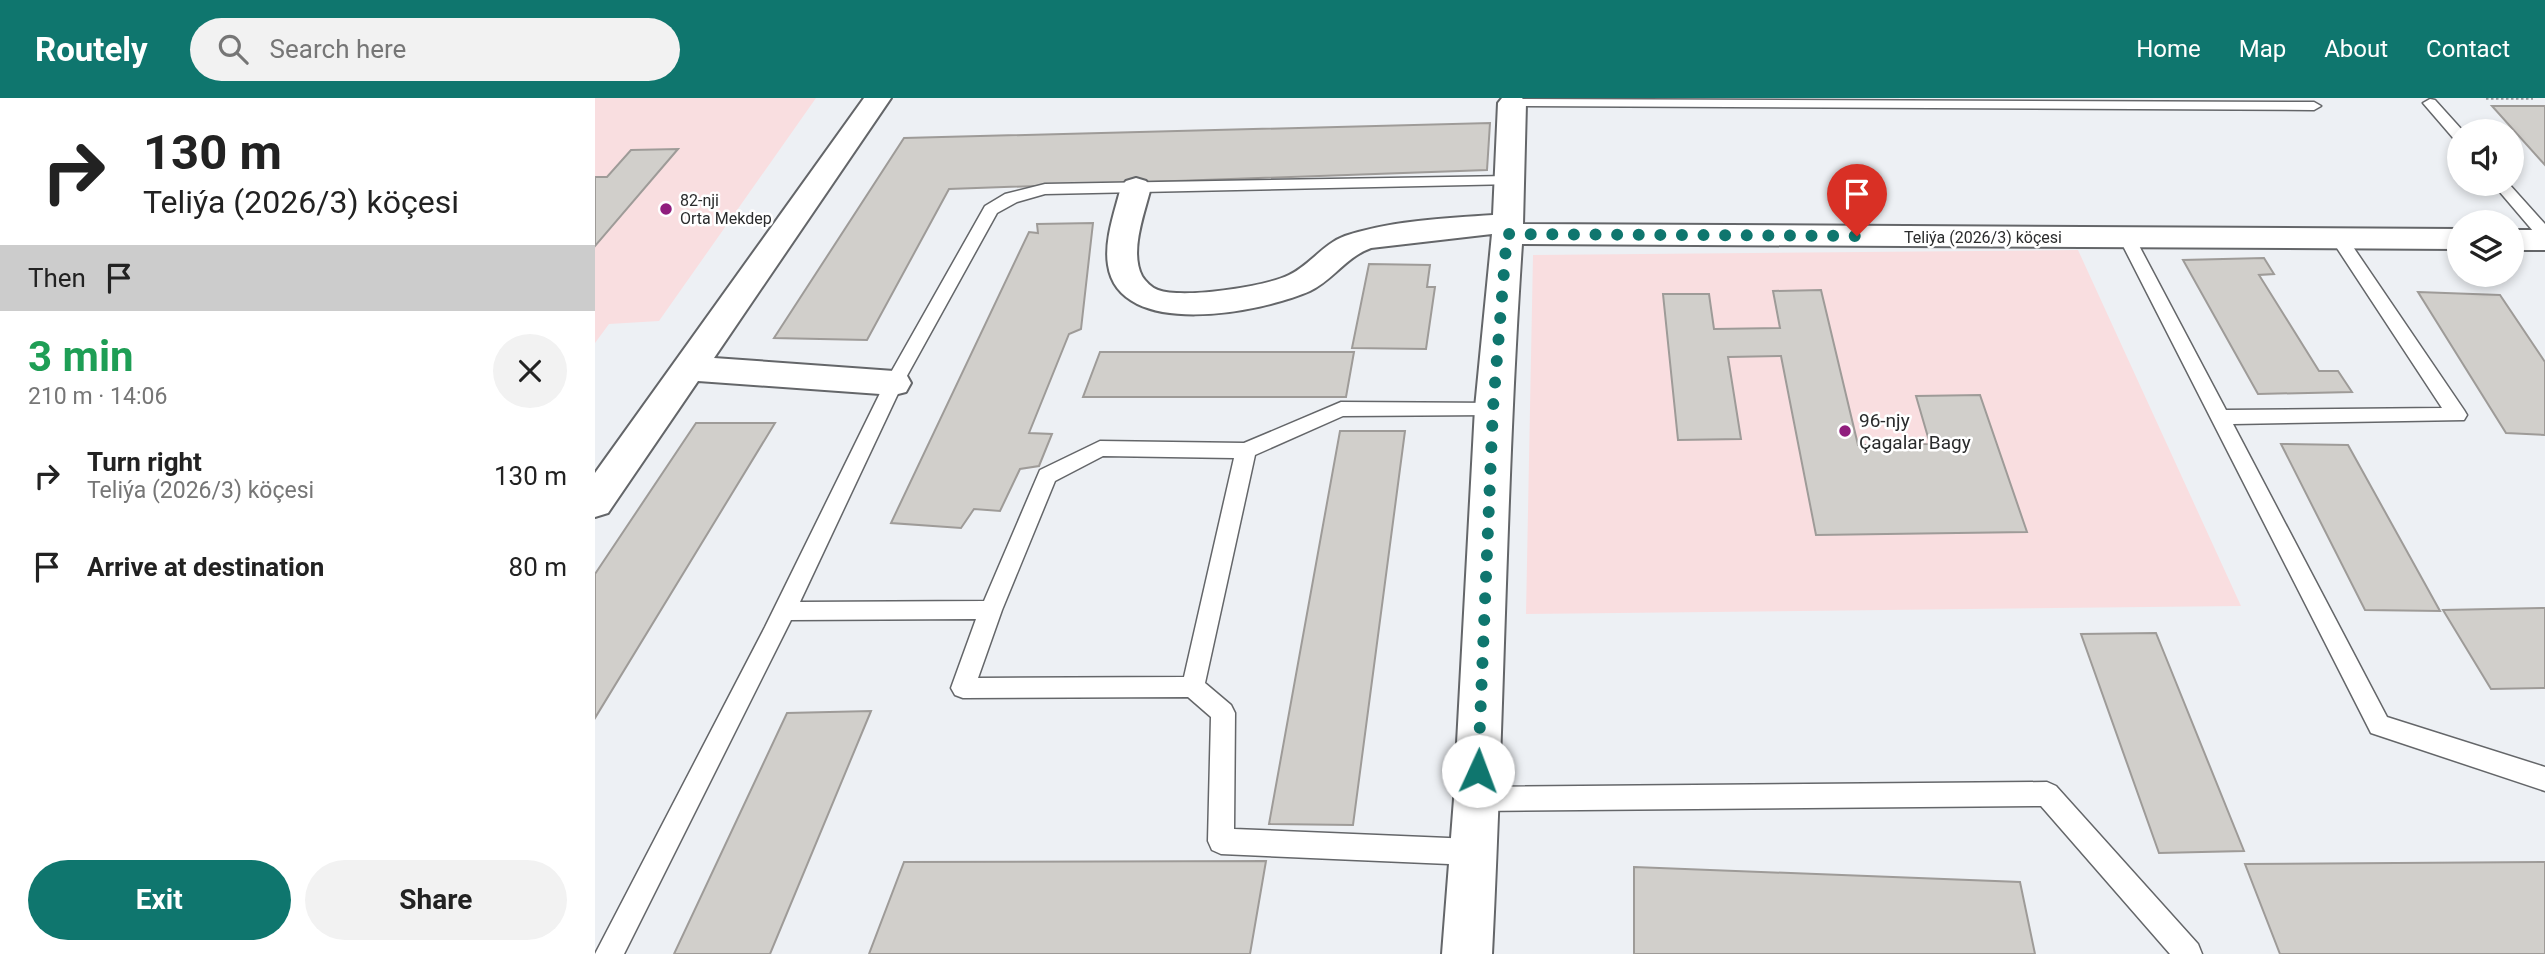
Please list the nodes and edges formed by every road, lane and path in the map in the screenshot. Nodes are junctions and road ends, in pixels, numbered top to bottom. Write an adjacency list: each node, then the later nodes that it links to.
1 (878, 98): 18 (street)
2 (2486, 98): 3 (path)
3 (2533, 98)
4 (1512, 103): 6 (lane); 8 (street)
5 (2430, 103): 7 (lane)
6 (2314, 106)
7 (2447, 122)
8 (1509, 181): 9 (lane); 11 (street)
9 (1136, 187): 11 (street, Teliýa (2026/3) köçesi); 19 (lane)
10 (2512, 196): 12 (lane)
11 (1508, 229): 13 (street, Teliýa (2026/3) köçesi); 20 (street)
12 (2545, 234)
13 (2127, 238): 14 (street, Teliýa (2026/3) köçesi); 21 (lane)
14 (2339, 239): 15 (street, Teliýa (2026/3) köçesi); 21 (lane)
15 (2447, 239)
16 (2524, 240): 17 (street)
17 (2545, 240)
18 (689, 368): 19 (street); 23 (street)
19 (894, 383): 25 (lane)
20 (1493, 408): 22 (lane); 28 (street)
21 (2220, 417): 27 (lane)
22 (1246, 451): 24 (lane); 26 (lane)
23 (595, 502)
24 (991, 610): 25 (lane); 26 (lane)
25 (784, 611): 30 (lane)
26 (1193, 687): 29 (lane)
27 (2545, 779)
28 (1477, 799): 29 (street); 32 (lane)
29 (1472, 852): 31 (street)
30 (606, 948)
31 (1467, 954)
32 (2187, 954)

